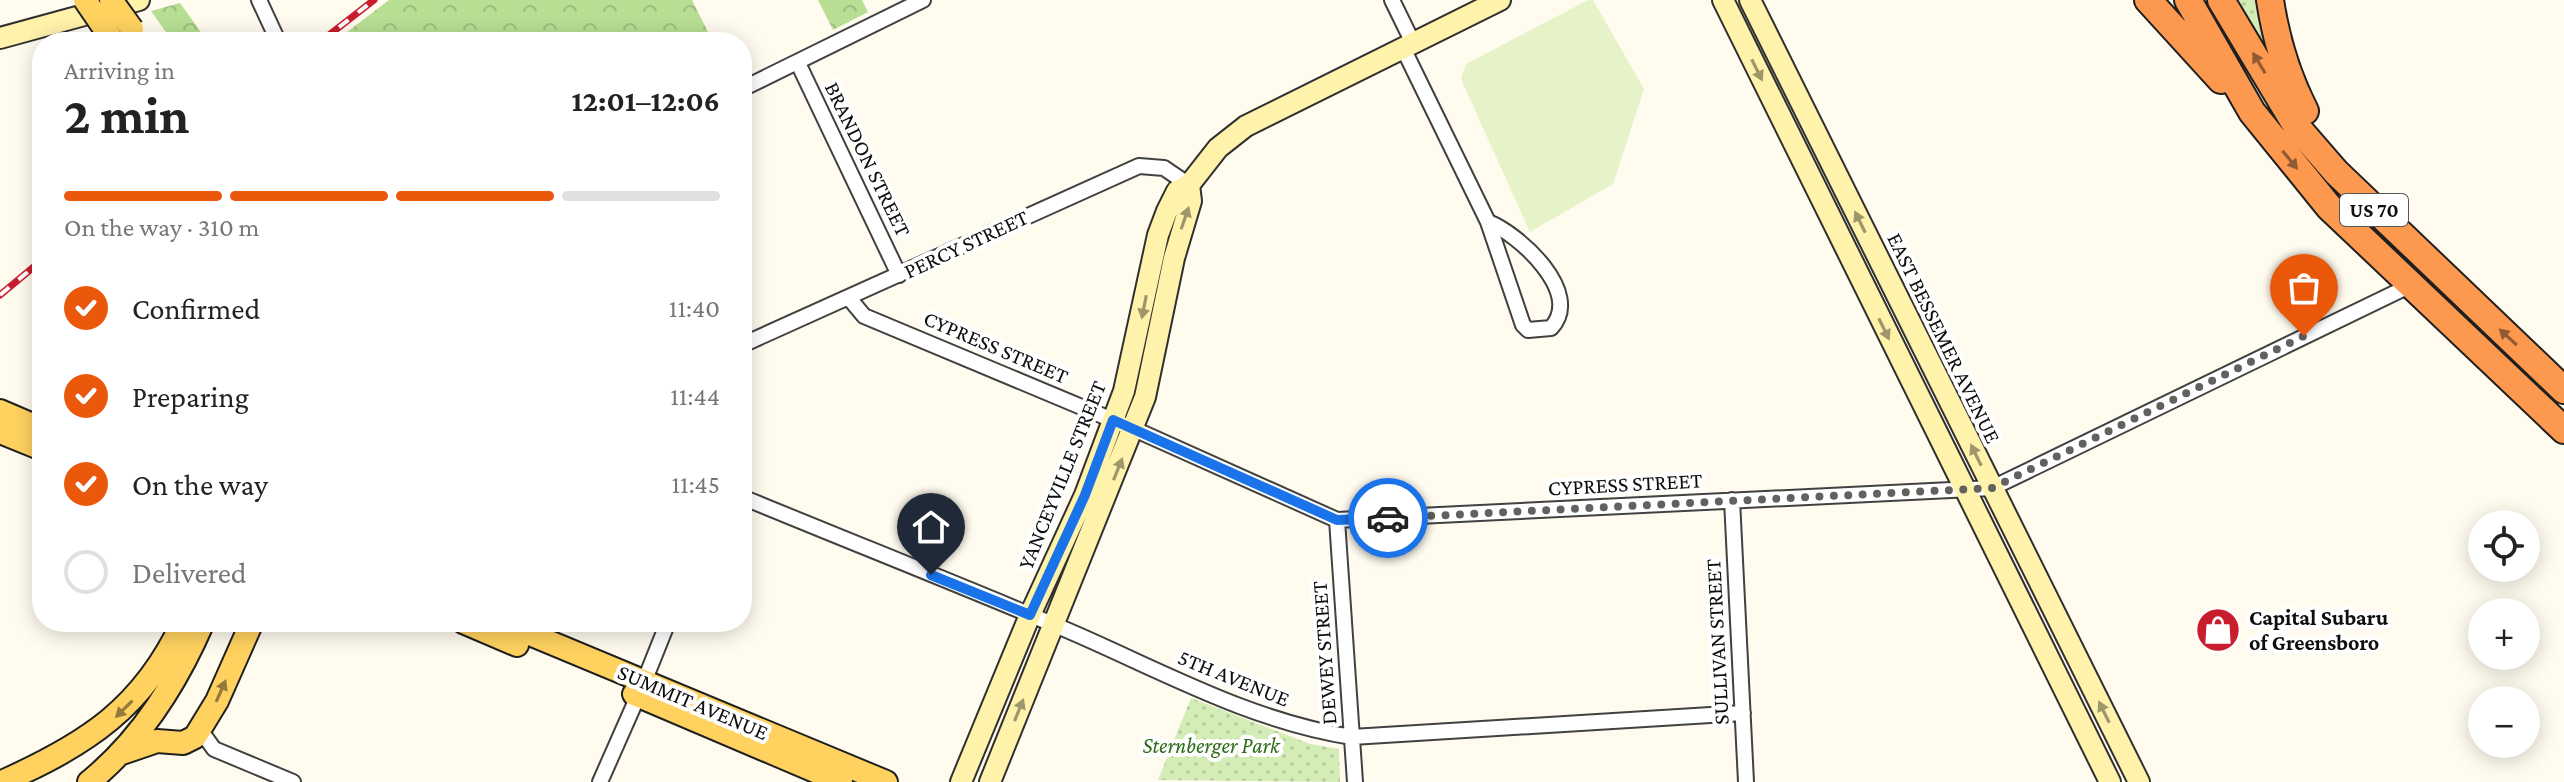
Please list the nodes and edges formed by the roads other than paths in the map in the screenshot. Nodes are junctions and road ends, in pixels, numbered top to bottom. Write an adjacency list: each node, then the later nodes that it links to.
1 (85, 0): 14 (main road, bridge)
2 (111, 0): 15 (main road, bridge)
3 (139, 0): 17 (main road)
4 (259, 0): 16 (street)
5 (923, 0): 19 (street)
6 (1392, 0): 18 (street)
7 (1500, 0): 18 (main road, YANCEYVILLE STREET)
8 (1723, 0): 39 (main road, one-way to 39)
9 (1750, 0): 40 (main road, EAST BESSEMER AVENUE, one-way to 9)
10 (2148, 0): 21 (highway)
11 (2188, 0): 21 (highway, US 70)
12 (2221, 0): 22 (highway, US 70, one-way to 12)
13 (2270, 0): 22 (highway)
14 (119, 32)
15 (123, 32)
16 (274, 32)
17 (0, 38)
18 (1408, 45): 23 (main road, YANCEYVILLE STREET); 24 (street)
19 (798, 63): 20 (street); 25 (street, BRANDON STREET)
20 (752, 84)
21 (2252, 112): 26 (highway, US 70, one-way to 26)
22 (2336, 172): 29 (highway, US 70, one-way to 22)
23 (1189, 185): 25 (street, PERCY STREET); 32 (main road, YANCEYVILLE STREET, one-way to 32); 35 (main road, one-way to 23)
24 (1488, 222): 24 (street)
25 (899, 275): 27 (street, PERCY STREET)
26 (2409, 286): 33 (highway, US 70); 40 (street, CYPRESS STREET)
27 (849, 298): 28 (street, PERCY STREET); 32 (street, CYPRESS STREET)
28 (752, 341)
29 (2564, 390)
30 (0, 411): 34 (main road)
31 (0, 420): 37 (main road)
32 (1113, 420): 35 (street, CYPRESS STREET); 46 (main road, YANCEYVILLE STREET)
33 (2560, 424)
34 (32, 425)
35 (1134, 429): 43 (street, CYPRESS STREET); 47 (main road, one-way to 35)
36 (0, 432): 38 (main road)
37 (32, 434)
38 (32, 445)
39 (1961, 488): 40 (street, CYPRESS STREET); 41 (street, CYPRESS STREET); 44 (main road)
40 (1992, 488): 45 (main road, EAST BESSEMER AVENUE)
41 (1732, 500): 43 (street, CYPRESS STREET); 55 (street, SULLIVAN STREET)
42 (752, 501): 46 (street, 5TH AVENUE)
43 (1337, 520): 56 (street, DEWEY STREET)
44 (2007, 581): 45 (main road); 69 (main road)
45 (2046, 595): 70 (main road, EAST BESSEMER AVENUE, one-way to 45)
46 (1030, 615): 47 (street, 5TH AVENUE); 65 (main road, YANCEYVILLE STREET)
47 (1054, 625): 56 (street, 5TH AVENUE); 66 (main road, one-way to 47)
48 (177, 632): 59 (main road, one-way to 59)
49 (198, 632): 58 (main road)
50 (248, 632): 57 (main road, one-way to 50)
51 (490, 632): 54 (main road, SUMMIT AVENUE)
52 (522, 632): 54 (main road, SUMMIT AVENUE)
53 (664, 632): 54 (street)
54 (641, 689): 62 (street); 63 (main road, SUMMIT AVENUE); 64 (main road, SUMMIT AVENUE)
55 (1743, 713): 56 (street, 5TH AVENUE); 68 (street, SULLIVAN STREET)
56 (1352, 737): 67 (street, DEWEY STREET)
57 (208, 740): 58 (main road); 61 (street)
58 (119, 754): 60 (main road)
59 (2, 782)
60 (89, 782)
61 (293, 782)
62 (600, 782)
63 (841, 782)
64 (886, 782)
65 (961, 782)
66 (990, 782)
67 (1355, 782)
68 (1746, 782)
69 (2110, 782)
70 (2139, 782)

